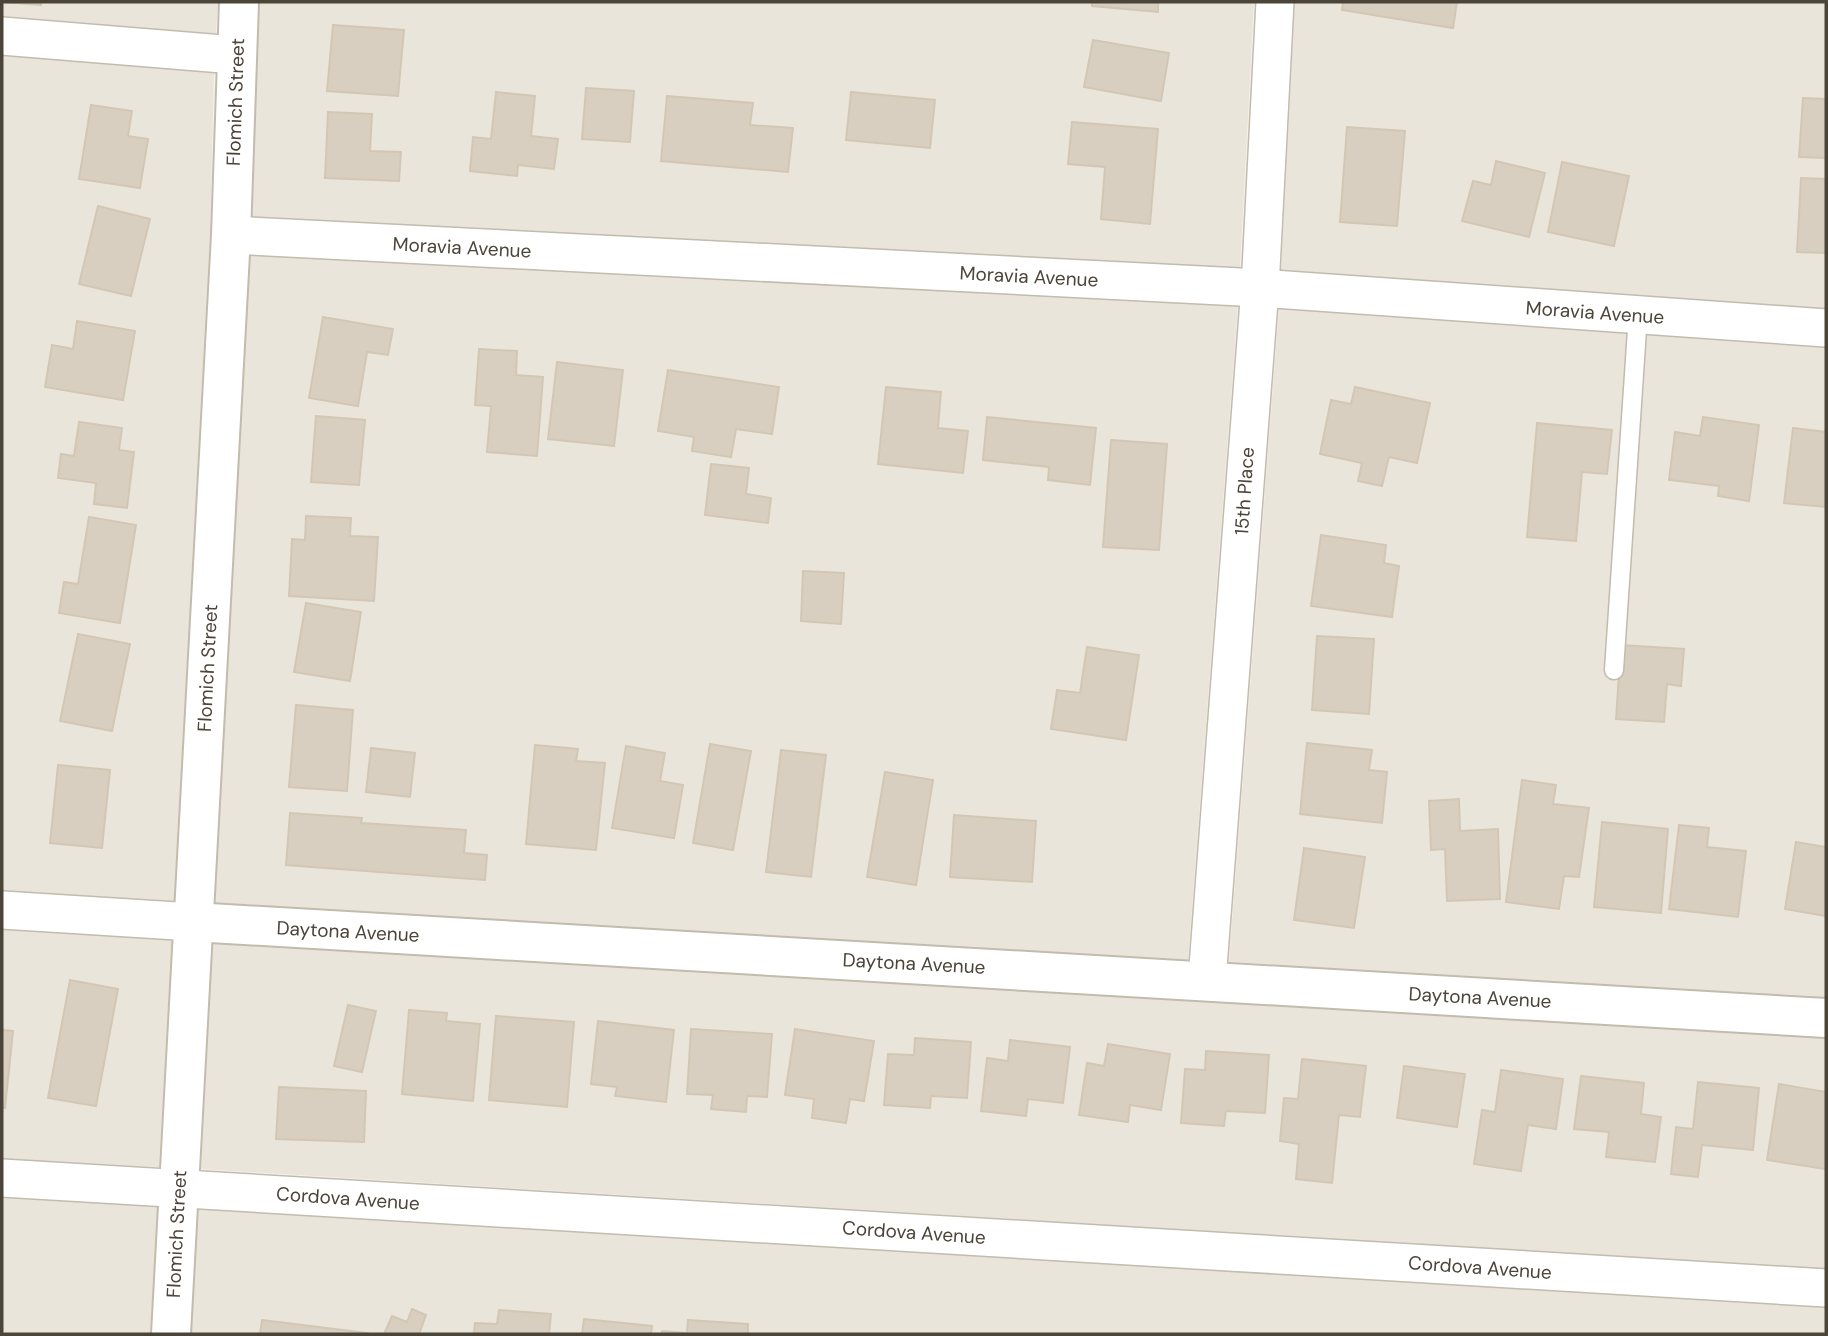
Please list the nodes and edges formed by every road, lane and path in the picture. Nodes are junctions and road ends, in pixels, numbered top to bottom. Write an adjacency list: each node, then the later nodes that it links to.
1 (239, 2): 4 (street, Flomich Street)
2 (1275, 2): 6 (street, 15th Place)
3 (2, 36): 4 (street)
4 (235, 55): 5 (street, Flomich Street)
5 (231, 235): 6 (street, Moravia Avenue); 11 (street, Flomich Street)
6 (1260, 288): 7 (street, Moravia Avenue); 12 (street, 15th Place)
7 (1639, 315): 8 (street, Moravia Avenue); 9 (lane)
8 (1826, 328)
9 (1614, 670)
10 (2, 910): 11 (street, Daytona Avenue)
11 (193, 922): 12 (street, Daytona Avenue); 15 (street, Flomich Street)
12 (1207, 980): 13 (street, Daytona Avenue)
13 (1826, 1018)
14 (2, 1178): 15 (street, Cordova Avenue)
15 (179, 1187): 16 (street, Cordova Avenue); 17 (street, Flomich Street)
16 (1826, 1288)
17 (171, 1334)

